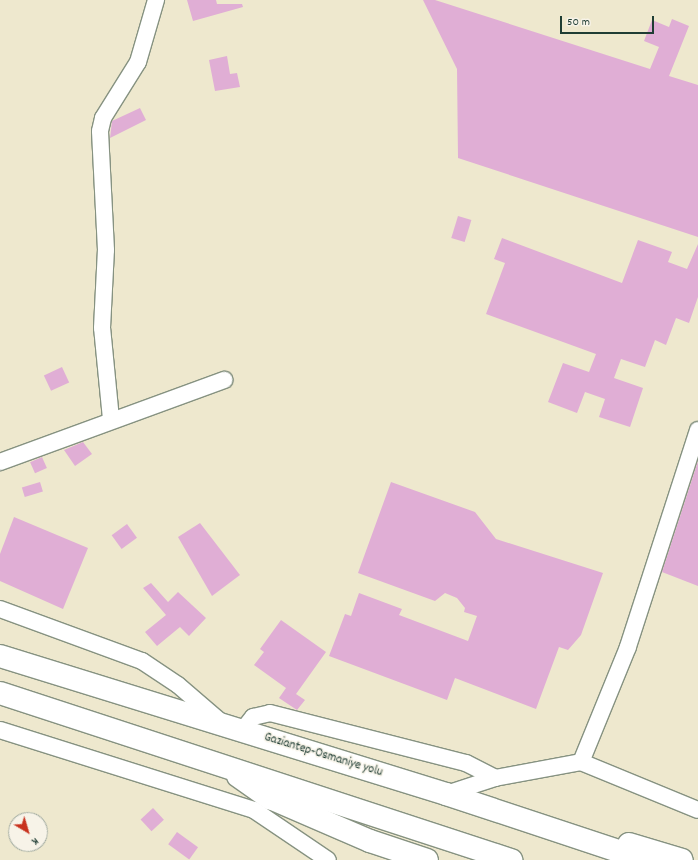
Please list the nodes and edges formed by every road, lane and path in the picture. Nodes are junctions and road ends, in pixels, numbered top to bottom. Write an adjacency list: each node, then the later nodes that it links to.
1 (156, 0): 3 (street)
2 (224, 380): 3 (street)
3 (112, 419): 5 (street)
4 (698, 430): 11 (street)
5 (0, 462)
6 (0, 609): 9 (street)
7 (0, 656): 9 (highway, Gaziantep-Osmaniye yolu)
8 (0, 692): 12 (highway)
9 (234, 729): 13 (street); 14 (highway, Gaziantep-Osmaniye yolu)
10 (0, 730): 17 (street)
11 (581, 762): 13 (street); 15 (street)
12 (228, 766): 18 (highway); 19 (highway)
13 (495, 778): 14 (street)
14 (446, 794): 16 (highway, Gaziantep-Osmaniye yolu)
15 (698, 810)
16 (561, 830): 20 (highway, Gaziantep-Osmaniye yolu); 21 (highway)
17 (328, 860)
18 (427, 860)
19 (510, 860)
20 (645, 860)
21 (682, 860)

